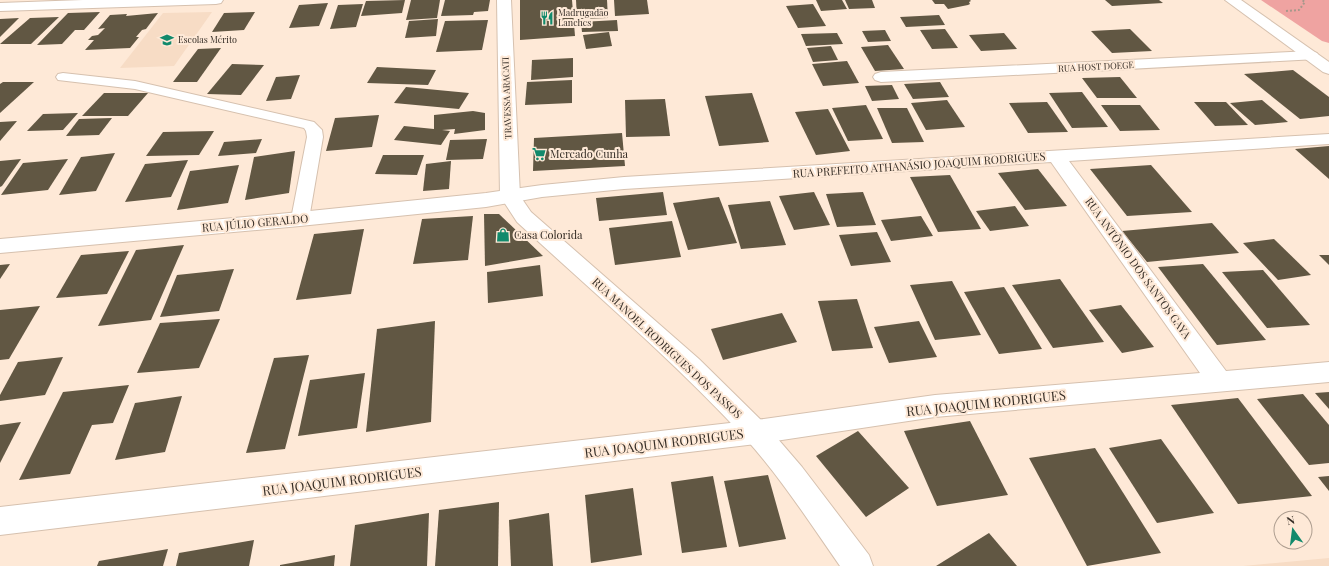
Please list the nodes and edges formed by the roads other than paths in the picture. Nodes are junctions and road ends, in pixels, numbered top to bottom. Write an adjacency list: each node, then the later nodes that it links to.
1 (216, 0): 4 (street)
2 (504, 0): 11 (street, TRAVESSA ARACATI)
3 (1232, 0): 5 (street)
4 (0, 7)
5 (1311, 56): 6 (street); 8 (street, RUA HOST DOEGE)
6 (1329, 69)
7 (63, 77): 12 (lane)
8 (881, 77)
9 (1329, 139): 10 (street, RUA PREFEITO ATHANÁSIO JOAQUIM RODRIGUES)
10 (1056, 156): 11 (street, RUA PREFEITO ATHANÁSIO JOAQUIM RODRIGUES); 15 (street, RUA ANTÔNIO DOS SANTOS GAYA)
11 (510, 196): 12 (street, RUA JÚLIO GERALDO); 16 (street, RUA MANOEL RODRIGUES DOS PASSOS)
12 (300, 219): 13 (street, RUA JÚLIO GERALDO)
13 (0, 246)
14 (1329, 372): 15 (street, RUA JOAQUIM RODRIGUES)
15 (1219, 380): 16 (street, RUA JOAQUIM RODRIGUES)
16 (756, 432): 17 (street, RUA JOAQUIM RODRIGUES); 18 (street, RUA MANOEL RODRIGUES DOS PASSOS)
17 (0, 521)
18 (858, 566)

